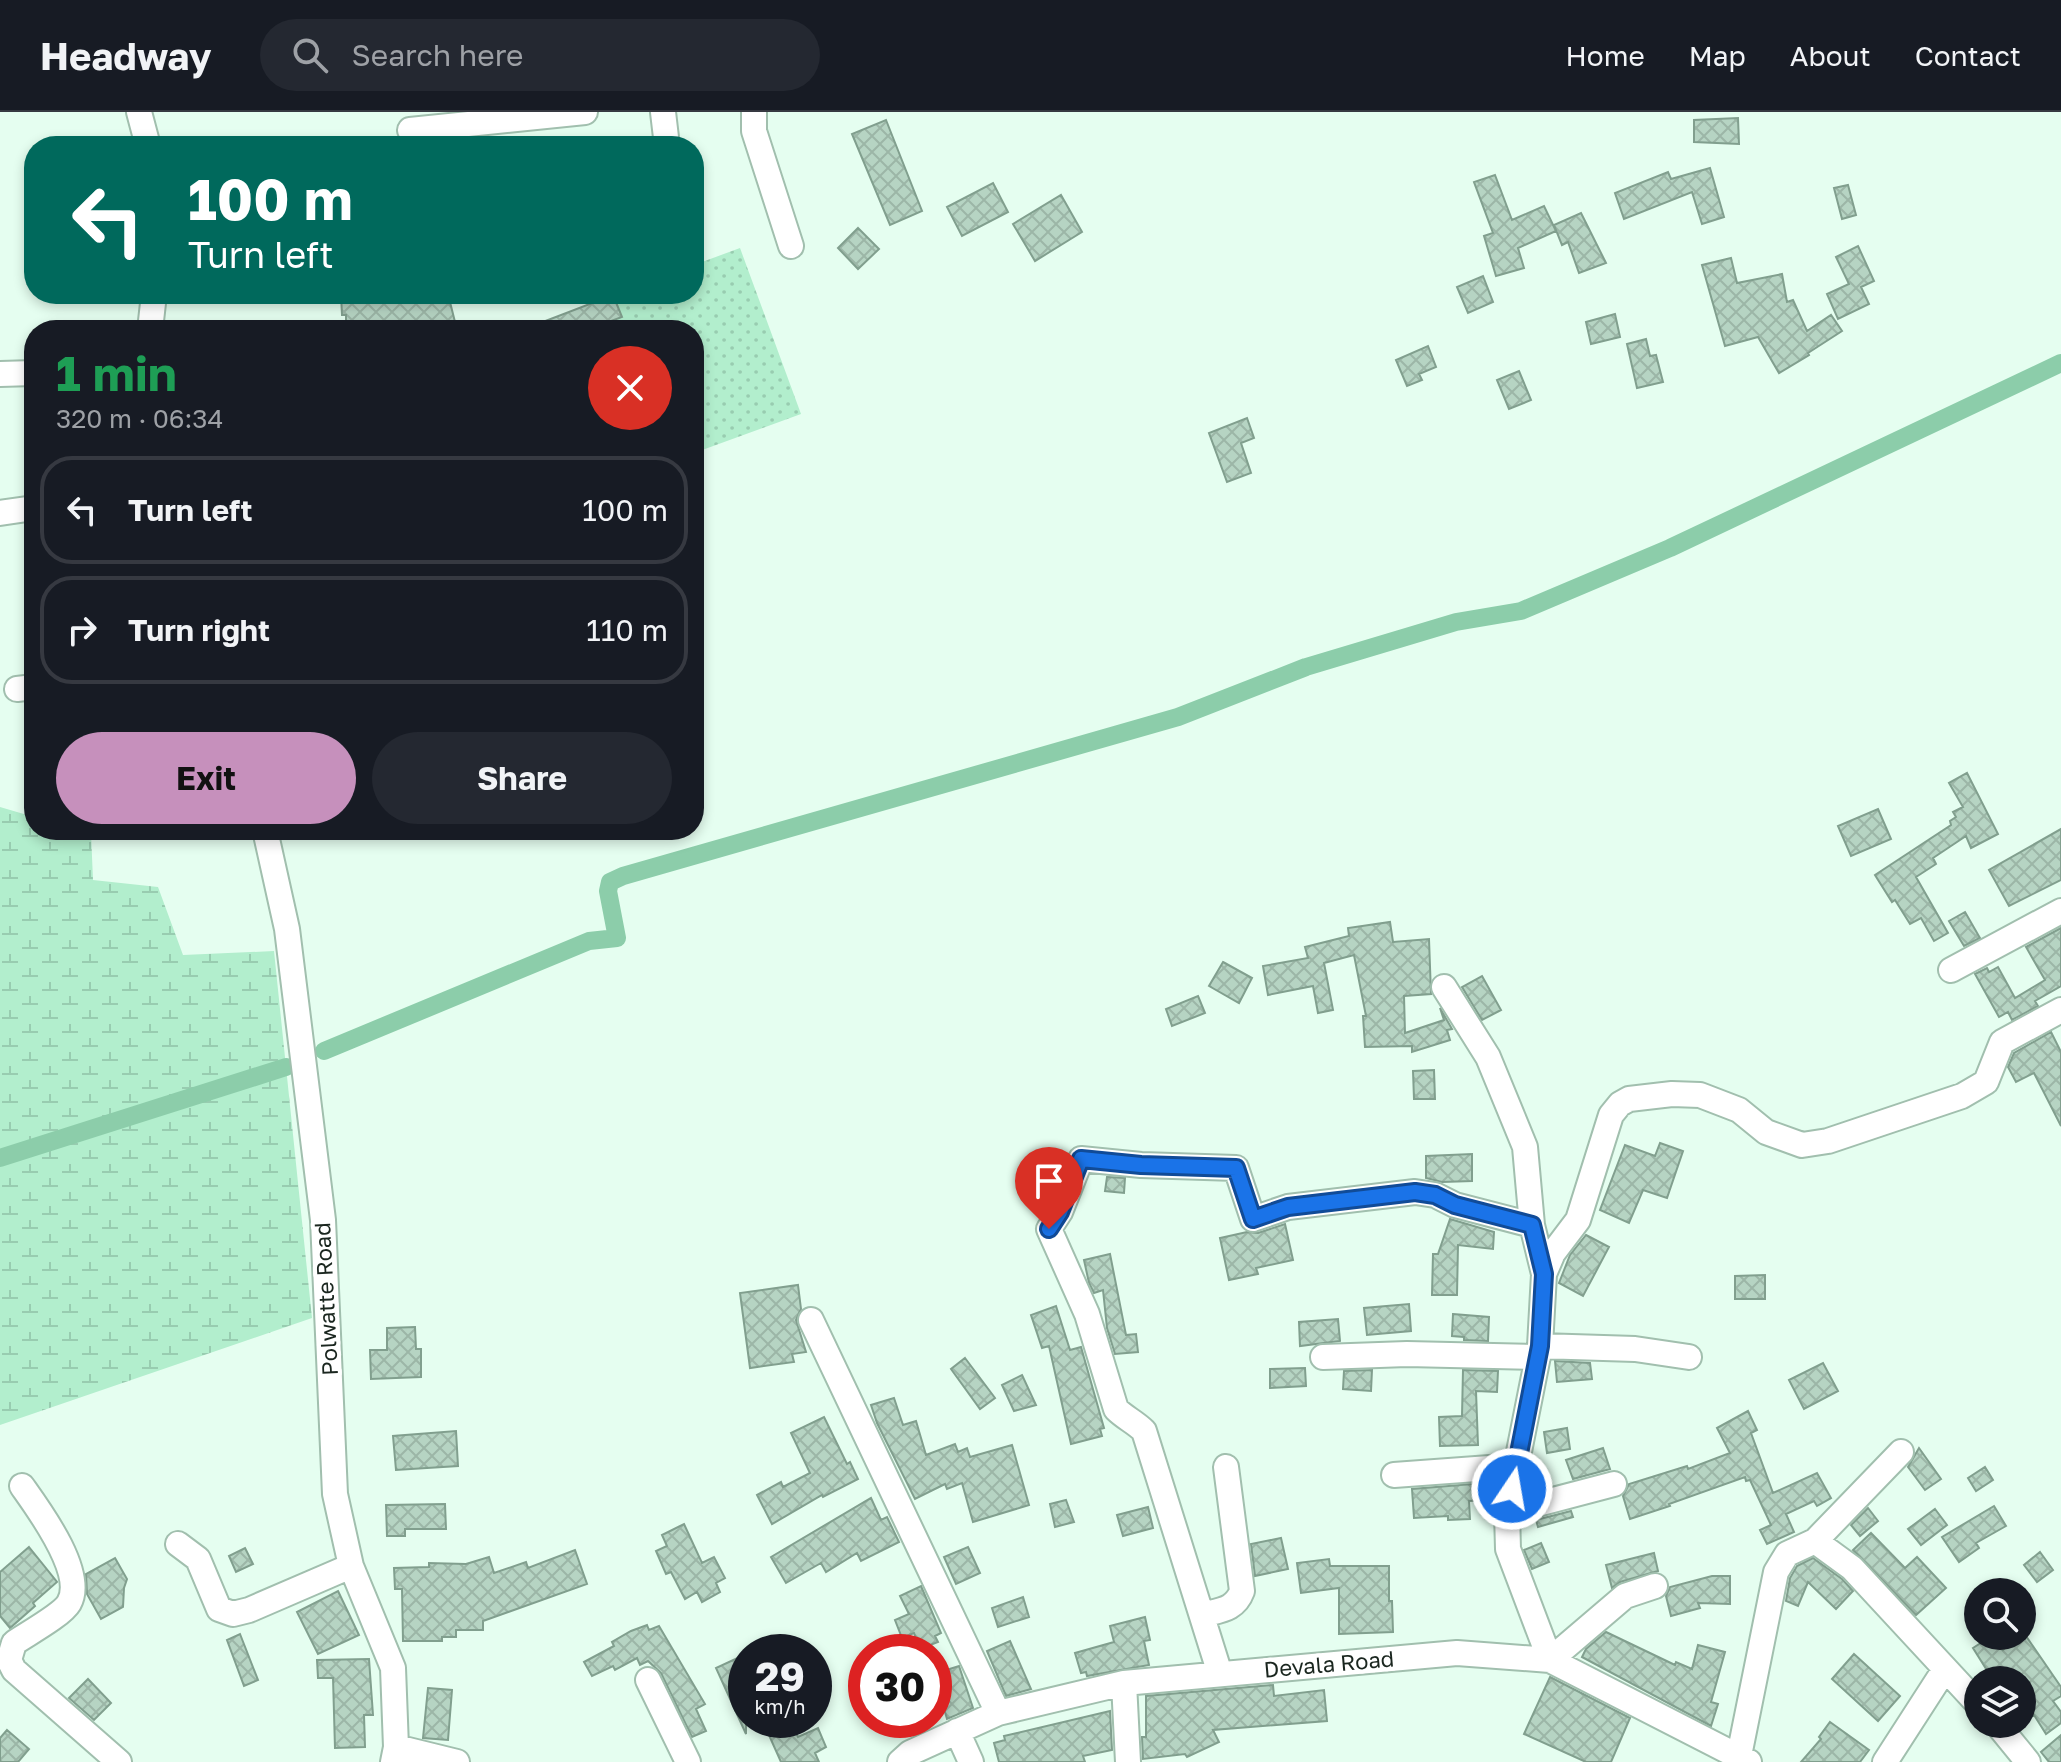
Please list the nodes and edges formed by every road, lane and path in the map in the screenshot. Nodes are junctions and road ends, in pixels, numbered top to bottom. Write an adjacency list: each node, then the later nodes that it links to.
1 (139, 112): 6 (street)
2 (585, 112): 5 (street)
3 (663, 112): 7 (street)
4 (754, 112): 8 (street)
5 (410, 130)
6 (145, 136)
7 (666, 136)
8 (791, 246)
9 (24, 373): 10 (street)
10 (0, 374)
11 (24, 509): 12 (street)
12 (0, 513)
13 (267, 840): 33 (street, Polwatte Road)
14 (2061, 911): 15 (street)
15 (1951, 970)
16 (1444, 987): 18 (street)
17 (2061, 1010): 19 (street)
18 (1532, 1225): 19 (street); 35 (street)
19 (1544, 1274): 21 (street)
20 (811, 1320): 42 (street)
21 (1539, 1351): 22 (street); 23 (street); 25 (street)
22 (1323, 1357)
23 (1689, 1357)
24 (1901, 1452): 31 (street)
25 (1517, 1466): 27 (street); 30 (street)
26 (1226, 1467): 35 (street)
27 (1394, 1475)
28 (1614, 1484): 30 (street)
29 (22, 1486): 48 (street)
30 (1507, 1512): 36 (street)
31 (1815, 1541): 37 (street); 47 (street)
32 (178, 1544): 33 (street)
33 (351, 1566): 45 (street, Polwatte Road)
34 (1655, 1586): 36 (street)
35 (1202, 1615): 38 (street)
36 (1550, 1660): 38 (street, Devala Road); 47 (street, Devala Road)
37 (1945, 1669): 41 (street); 53 (street)
38 (1220, 1674): 40 (street, Devala Road)
39 (648, 1680): 50 (street)
40 (1124, 1683): 42 (street, Devala Road); 52 (street)
41 (1964, 1689)
42 (998, 1713): 43 (street, Devala Road)
43 (957, 1731): 46 (street, Devala Road); 51 (street)
44 (2008, 1738): 54 (street)
45 (395, 1755): 49 (street)
46 (908, 1759)
47 (1744, 1759)
48 (119, 1762)
49 (457, 1762)
50 (688, 1762)
51 (971, 1762)
52 (1128, 1762)
53 (1885, 1762)
54 (2028, 1762)

